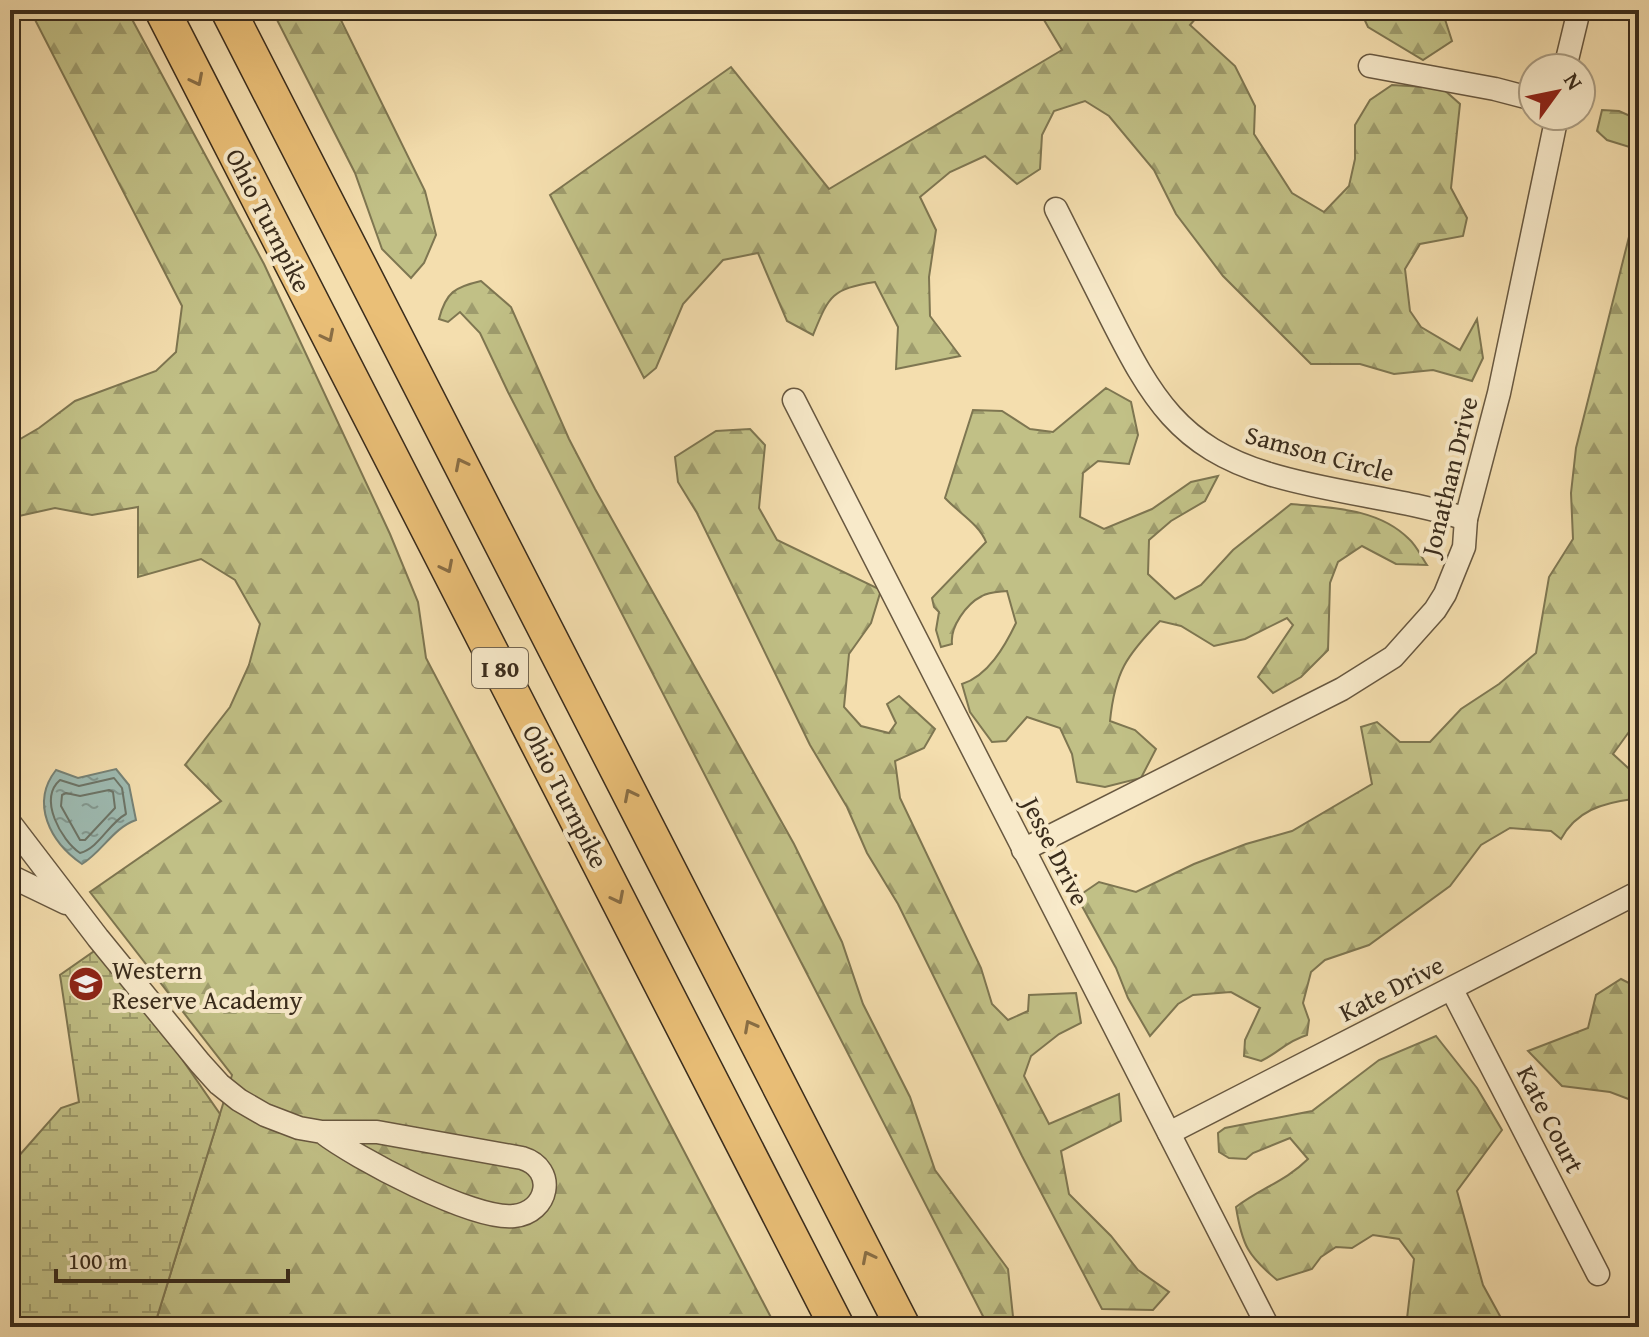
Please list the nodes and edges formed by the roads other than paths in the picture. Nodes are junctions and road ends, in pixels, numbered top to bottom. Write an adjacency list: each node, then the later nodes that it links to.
1 (162, 10): 20 (highway, Ohio Turnpike / I 80, one-way to 20)
2 (228, 10): 21 (highway, I 80, one-way to 2)
3 (1579, 10): 4 (street)
4 (1569, 52)
5 (1370, 66): 6 (street)
6 (1517, 95)
7 (1554, 132): 10 (street, Jonathan Drive)
8 (1056, 209): 10 (street, Samson Circle)
9 (794, 400): 12 (street, Jesse Drive)
10 (1466, 519): 12 (street, Jonathan Drive)
11 (10, 823): 15 (street)
12 (1023, 850): 18 (street, Jesse Drive)
13 (10, 876): 15 (street)
14 (1639, 892): 16 (street, Kate Drive)
15 (75, 908): 17 (street)
16 (1452, 990): 18 (street, Kate Drive); 19 (street, Kate Court)
17 (322, 1132): 17 (street)
18 (1169, 1133): 22 (street, Jesse Drive)
19 (1598, 1274)
20 (837, 1327)
21 (903, 1327)
22 (1268, 1327)

